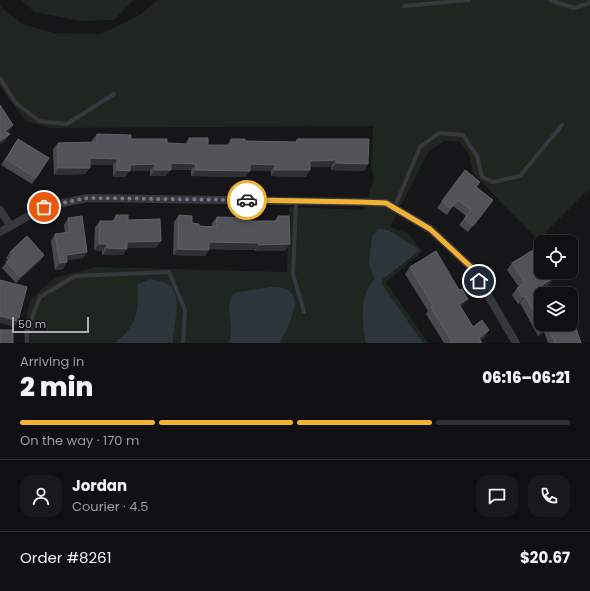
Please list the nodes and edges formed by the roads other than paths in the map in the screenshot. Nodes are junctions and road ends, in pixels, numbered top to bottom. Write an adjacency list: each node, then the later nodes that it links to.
1 (469, 0): 4 (lane)
2 (550, 0): 3 (lane)
3 (590, 3)
4 (404, 6)
5 (0, 78): 6 (lane)
6 (114, 94)
7 (562, 125): 9 (lane)
8 (296, 204): 13 (lane)
9 (396, 204)
10 (0, 210): 11 (street)
11 (10, 225): 12 (street); 16 (street)
12 (0, 232)
13 (304, 312)
14 (27, 343): 15 (lane)
15 (182, 343)
16 (516, 343)

